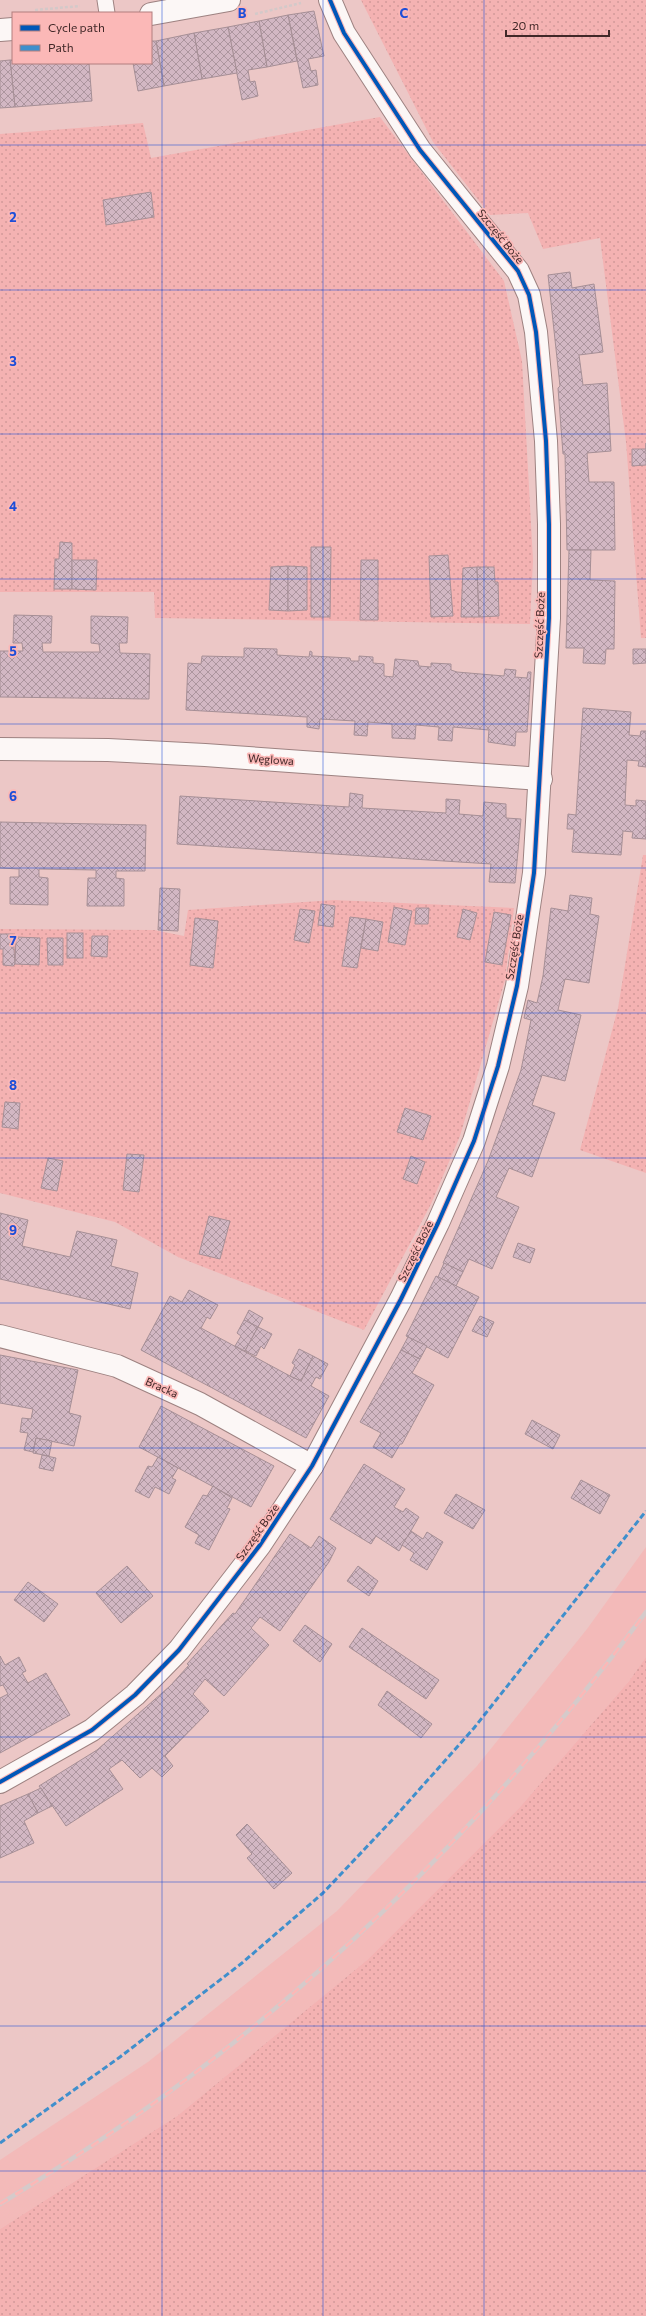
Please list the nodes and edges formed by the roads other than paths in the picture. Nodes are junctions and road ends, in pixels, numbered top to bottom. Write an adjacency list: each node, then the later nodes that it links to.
1 (228, 0): 3 (street)
2 (330, 0): 7 (street, Szczęść Boże)
3 (152, 14)
4 (12, 29): 5 (street)
5 (0, 30)
6 (0, 749): 7 (street, Węglowa)
7 (541, 779): 9 (street, Szczęść Boże)
8 (0, 1336): 9 (street, Bracka)
9 (312, 1466): 10 (street, Szczęść Boże)
10 (0, 1782)

